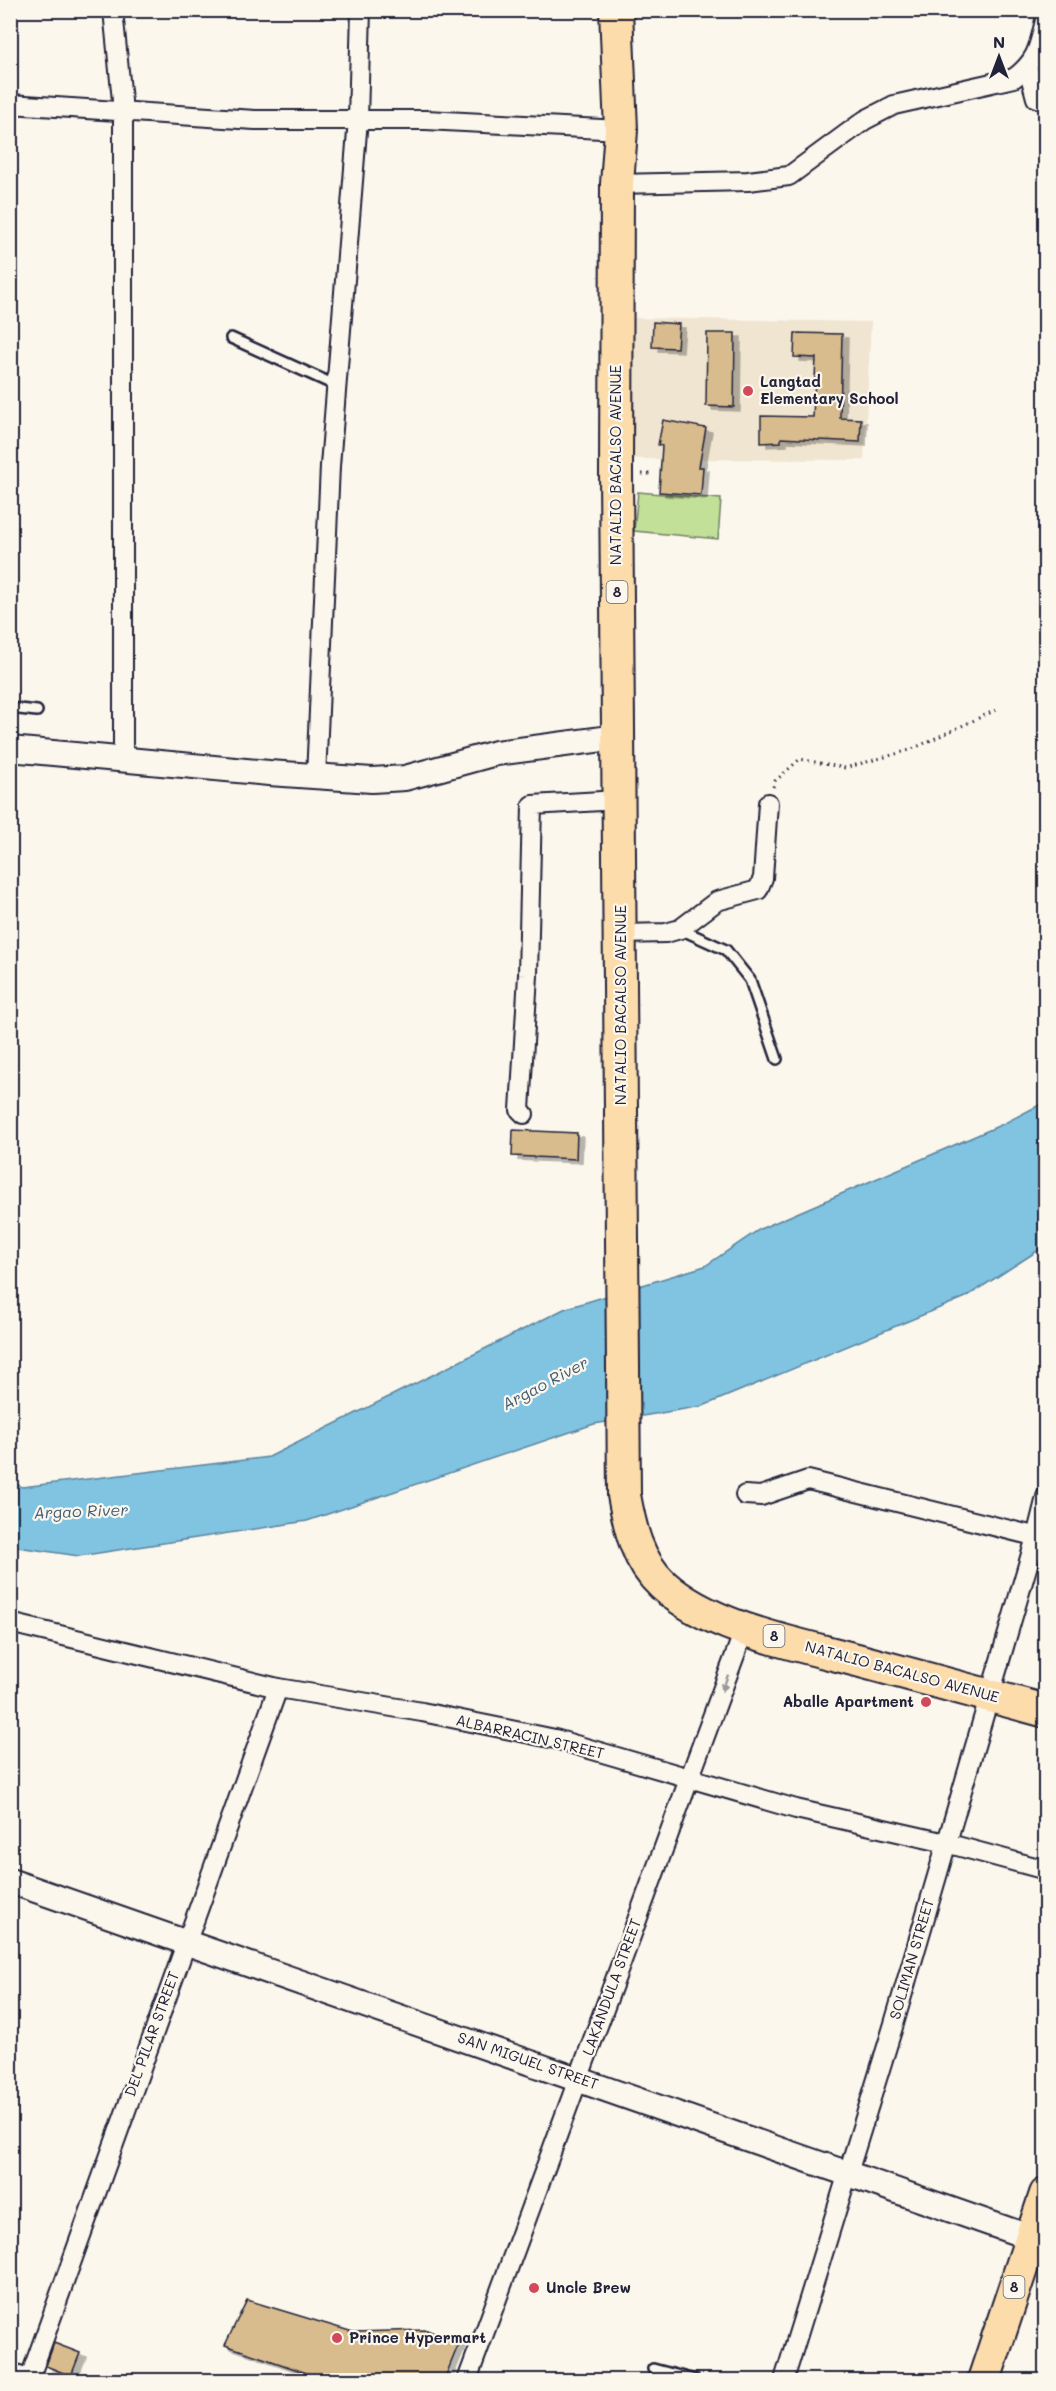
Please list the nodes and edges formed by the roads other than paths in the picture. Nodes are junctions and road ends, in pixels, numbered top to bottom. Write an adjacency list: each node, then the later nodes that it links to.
1 (113, 10): 8 (street)
2 (361, 10): 9 (street)
3 (616, 10): 10 (highway, NATALIO BACALSO AVENUE / 8)
4 (1046, 16): 5 (street)
5 (1028, 68): 6 (street); 11 (street)
6 (1046, 101)
7 (10, 104): 8 (street)
8 (123, 111): 9 (street); 18 (street)
9 (358, 119): 10 (street); 13 (street)
10 (621, 130): 11 (highway, NATALIO BACALSO AVENUE / 8)
11 (617, 184): 16 (highway, NATALIO BACALSO AVENUE / 8)
12 (231, 338): 13 (lane)
13 (337, 386): 19 (street)
14 (10, 708): 15 (lane)
15 (37, 711)
16 (618, 737): 19 (main road); 20 (highway, NATALIO BACALSO AVENUE / 8)
17 (10, 749): 18 (main road)
18 (123, 759): 19 (main road)
19 (316, 777)
20 (619, 800): 23 (highway, NATALIO BACALSO AVENUE / 8); 25 (street)
21 (768, 803): 22 (street)
22 (680, 929): 23 (street); 24 (lane)
23 (621, 934): 30 (highway, NATALIO BACALSO AVENUE / 8)
24 (777, 1059)
25 (525, 1114)
26 (745, 1495): 28 (street)
27 (1046, 1497): 28 (street, SOLIMAN STREET)
28 (1041, 1538): 32 (street, SOLIMAN STREET)
29 (10, 1623): 31 (street, ALBARRACIN STREET)
30 (745, 1628): 32 (highway, NATALIO BACALSO AVENUE / 8); 34 (street, LAKANDULA STREET, one-way to 34)
31 (278, 1688): 34 (street, ALBARRACIN STREET); 38 (street, DEL PILAR STREET)
32 (989, 1696): 33 (highway, NATALIO BACALSO AVENUE / 8); 35 (street, SOLIMAN STREET)
33 (1046, 1712)
34 (689, 1780): 35 (street, ALBARRACIN STREET); 39 (street, LAKANDULA STREET)
35 (946, 1843): 36 (street, ALBARRACIN STREET); 40 (street, SOLIMAN STREET)
36 (1046, 1870)
37 (10, 1881): 38 (main road, SAN MIGUEL STREET)
38 (185, 1942): 39 (main road, SAN MIGUEL STREET); 46 (street, DEL PILAR STREET)
39 (579, 2078): 40 (main road, SAN MIGUEL STREET); 47 (street, LAKANDULA STREET)
40 (846, 2173): 42 (main road, SAN MIGUEL STREET); 49 (street, SOLIMAN STREET)
41 (1046, 2194): 42 (highway, 8)
42 (1038, 2240): 50 (highway, 8)
43 (653, 2368): 48 (lane)
44 (10, 2375): 45 (main road)
45 (24, 2380)
46 (29, 2380)
47 (467, 2380)
48 (695, 2380)
49 (784, 2380)
50 (984, 2380)

